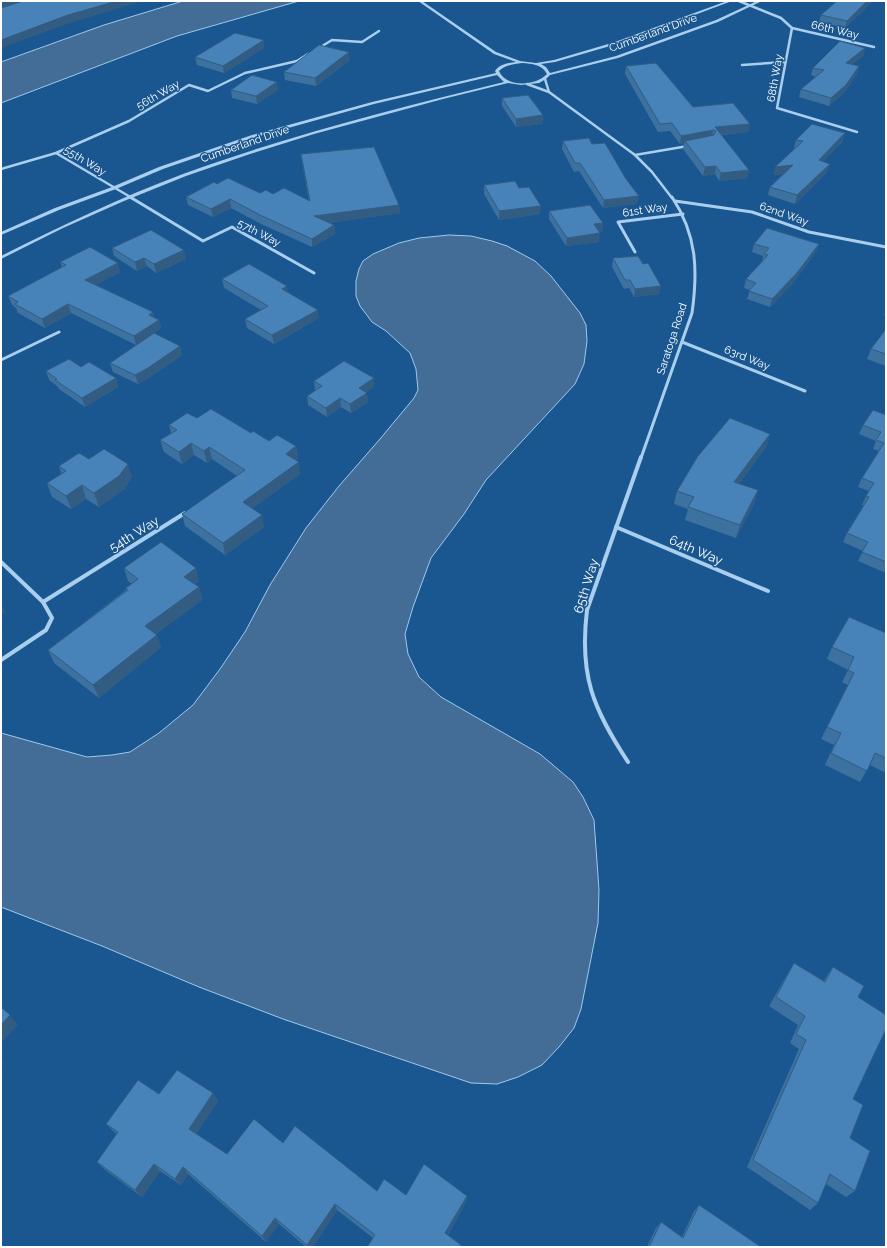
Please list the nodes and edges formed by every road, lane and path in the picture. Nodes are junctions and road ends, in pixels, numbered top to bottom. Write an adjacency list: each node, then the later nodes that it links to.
1 (420, 1): 11 (street)
2 (730, 1): 14 (street, Cumberland Drive)
3 (739, 1): 5 (street)
4 (760, 1): 5 (street, Cumberland Drive)
5 (750, 6): 6 (street); 18 (street, Cumberland Drive)
6 (792, 28): 8 (street, 66th Way); 13 (street, 68th Way)
7 (379, 31): 9 (street)
8 (874, 47)
9 (315, 50)
10 (309, 54): 25 (street, 56th Way)
11 (496, 54): 12 (street); 16 (street)
12 (522, 62): 14 (street, Cumberland Drive); 16 (street, Cumberland Drive)
13 (786, 62): 15 (street); 23 (street, 68th Way)
14 (535, 64): 18 (street, Cumberland Drive)
15 (742, 65)
16 (503, 66): 17 (street)
17 (497, 74): 20 (street); 28 (street, Cumberland Drive)
18 (549, 74): 19 (street)
19 (545, 79): 21 (street, Cumberland Drive); 22 (street)
20 (507, 82): 21 (street, Cumberland Drive); 29 (street, Cumberland Drive)
21 (527, 84): 22 (street, Saratoga Road)
22 (549, 92): 26 (street, Saratoga Road)
23 (857, 132)
24 (691, 145): 26 (street)
25 (56, 153): 27 (street, 55th Way); 28 (street, 55th Way)
26 (635, 155): 30 (street, Saratoga Road)
27 (1, 170)
28 (114, 188): 29 (street, 57th Way); 32 (street, Cumberland Drive)
29 (128, 197): 35 (street, Cumberland Drive); 36 (street, 57th Way)
30 (675, 201): 31 (street, Saratoga Road); 33 (street, 62nd Way)
31 (683, 214): 34 (street, 61st Way); 38 (street, Saratoga Road)
32 (1, 234)
33 (886, 247)
34 (635, 252)
35 (1, 258)
36 (314, 273)
37 (59, 332): 39 (street)
38 (682, 342): 40 (street, 63rd Way); 42 (street, Saratoga Road)
39 (1, 360)
40 (805, 391)
41 (189, 511): 45 (street, 54th Way)
42 (616, 527): 44 (street, 64th Way); 47 (street, 65th Way)
43 (1, 562): 45 (street)
44 (768, 591)
45 (43, 602): 46 (street)
46 (1, 660)
47 (628, 762)

